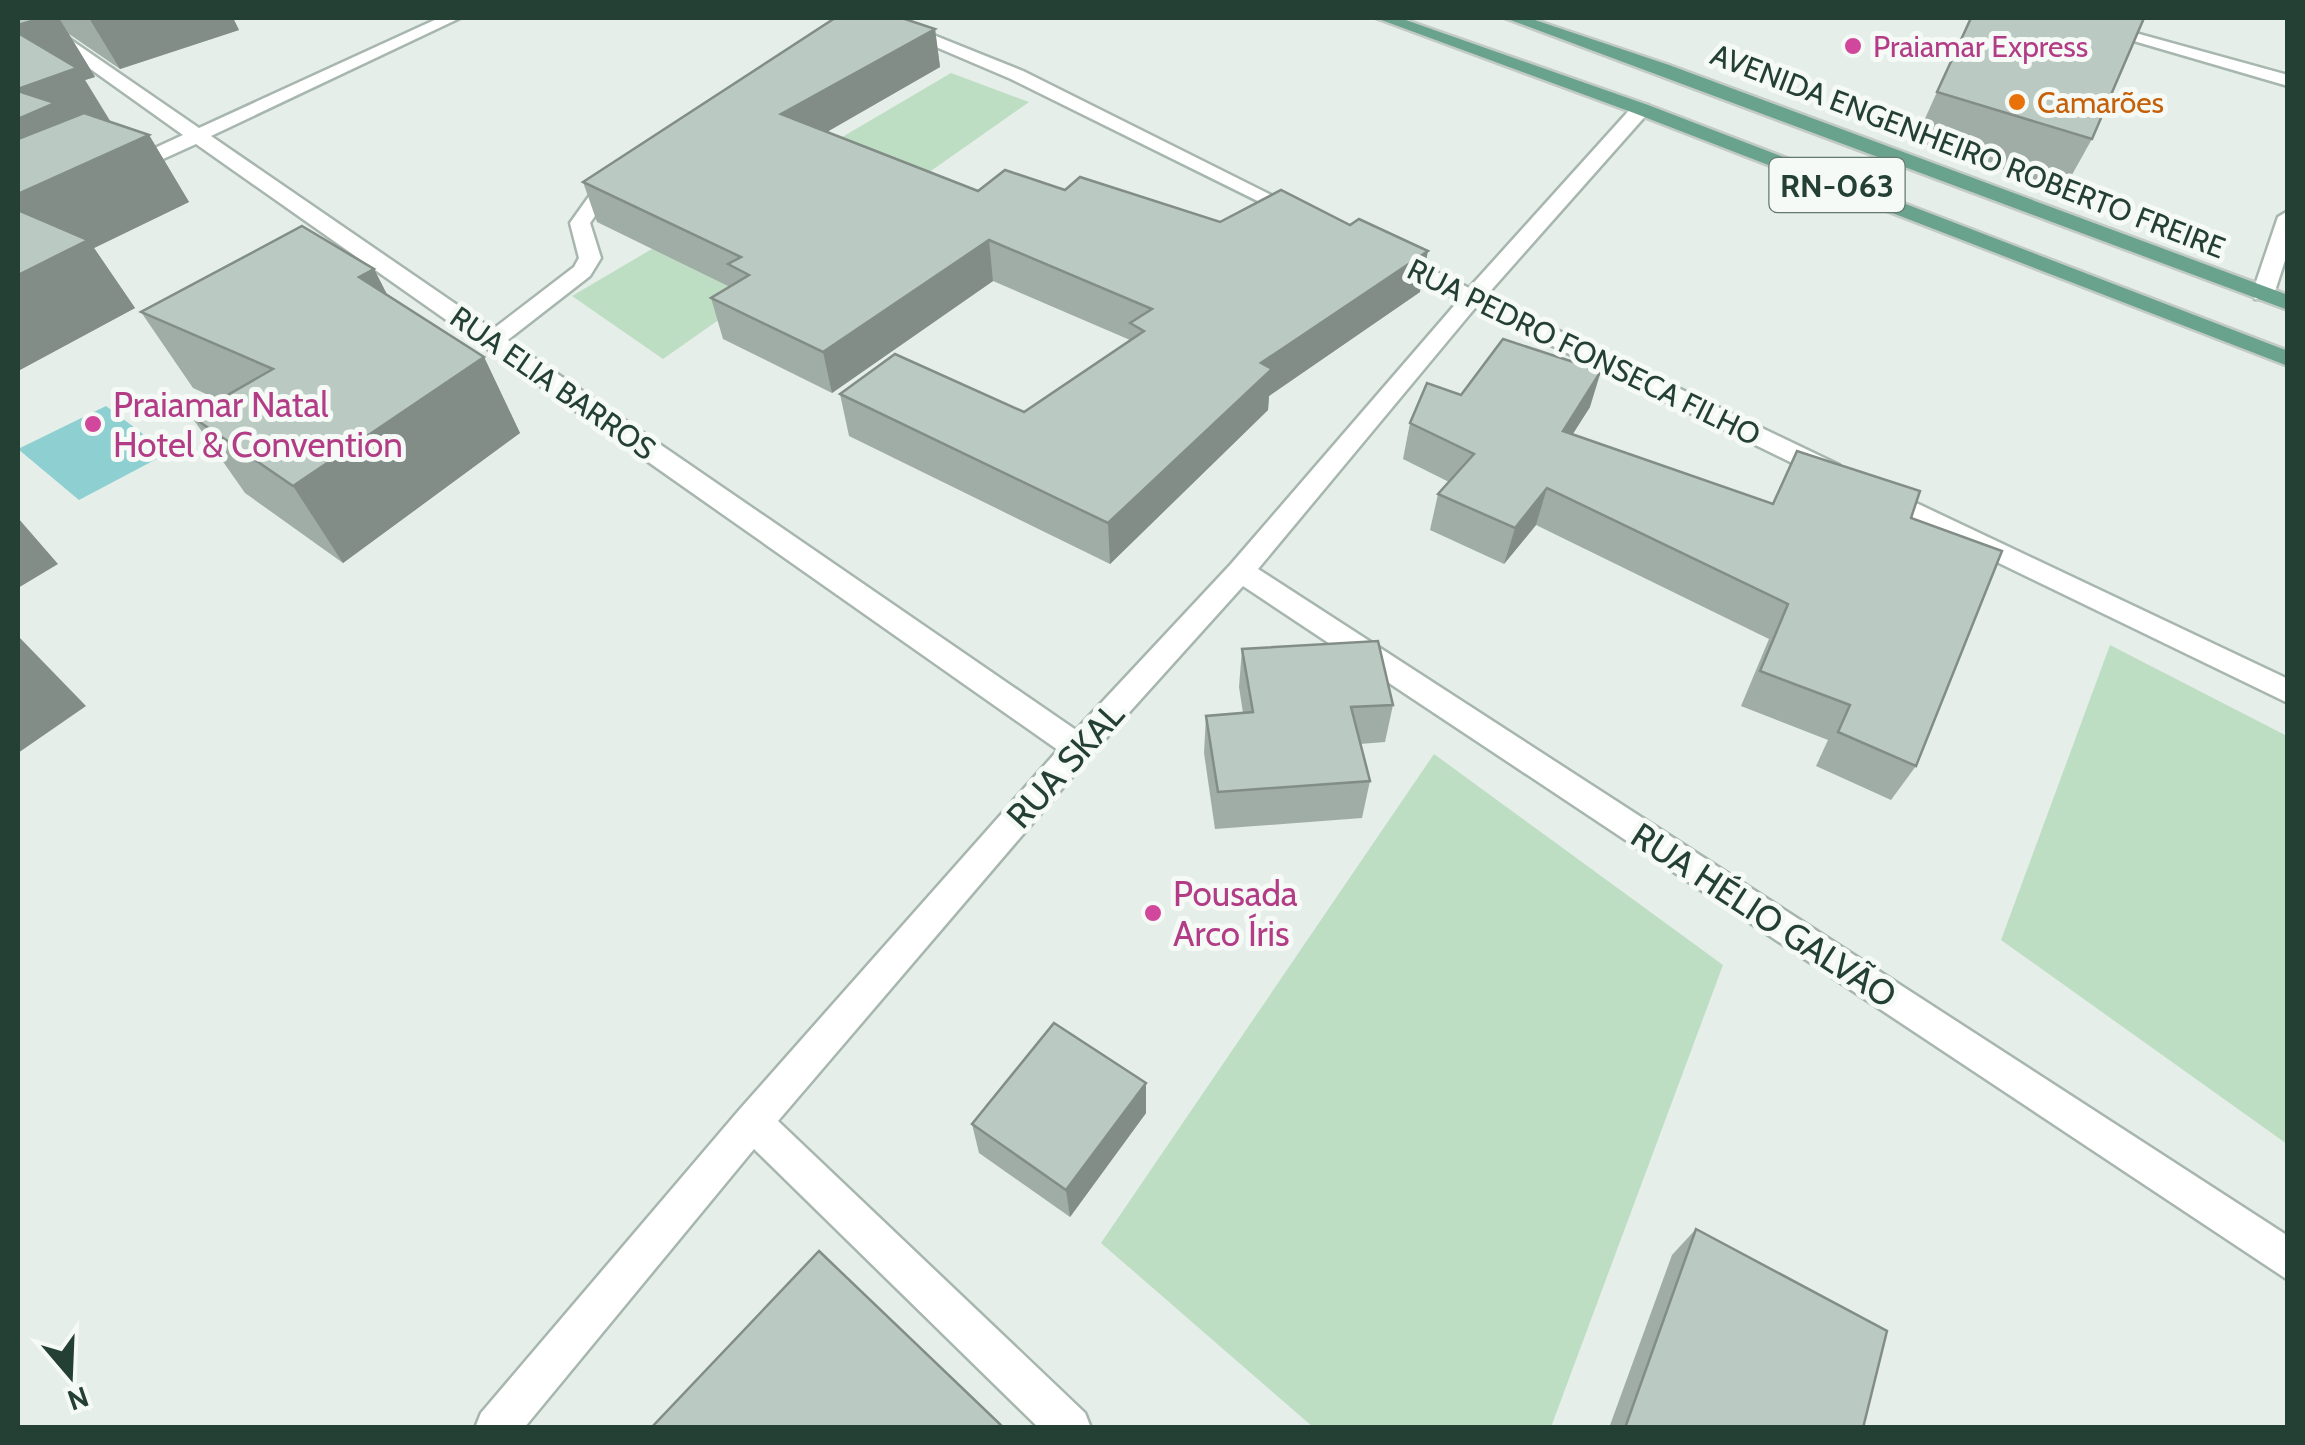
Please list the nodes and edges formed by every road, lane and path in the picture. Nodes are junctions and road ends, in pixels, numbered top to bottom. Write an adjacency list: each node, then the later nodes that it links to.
1 (28, 18): 9 (street, RUA ELIA BARROS)
2 (452, 18): 9 (street)
3 (877, 18): 13 (street)
4 (1385, 18): 8 (main road, RN-063)
5 (1514, 18): 15 (main road, AVENIDA ENGENHEIRO ROBERTO FREIRE / RN-063)
6 (2064, 18): 7 (street)
7 (2288, 80)
8 (1641, 109): 16 (street, RUA SKAL); 19 (main road, RN-063)
9 (197, 136): 11 (street); 18 (street, RUA ELIA BARROS)
10 (645, 168): 18 (street)
11 (108, 177)
12 (2288, 217): 15 (street)
13 (1314, 222)
14 (1365, 246): 16 (street, RUA PEDRO FONSECA FILHO)
15 (2264, 294): 17 (main road, AVENIDA ENGENHEIRO ROBERTO FREIRE / RN-063)
16 (1472, 298): 20 (street, RUA SKAL); 21 (street, RUA PEDRO FONSECA FILHO)
17 (2288, 303)
18 (492, 341): 22 (street, RUA ELIA BARROS)
19 (2288, 359)
20 (1241, 571): 22 (street, RUA SKAL); 24 (street, RUA HÉLIO GALVÃO)
21 (2288, 692)
22 (1078, 748): 23 (street, RUA SKAL)
23 (753, 1122): 25 (street, RUA SKAL); 26 (street)
24 (2288, 1260)
25 (496, 1428)
26 (1070, 1428)

